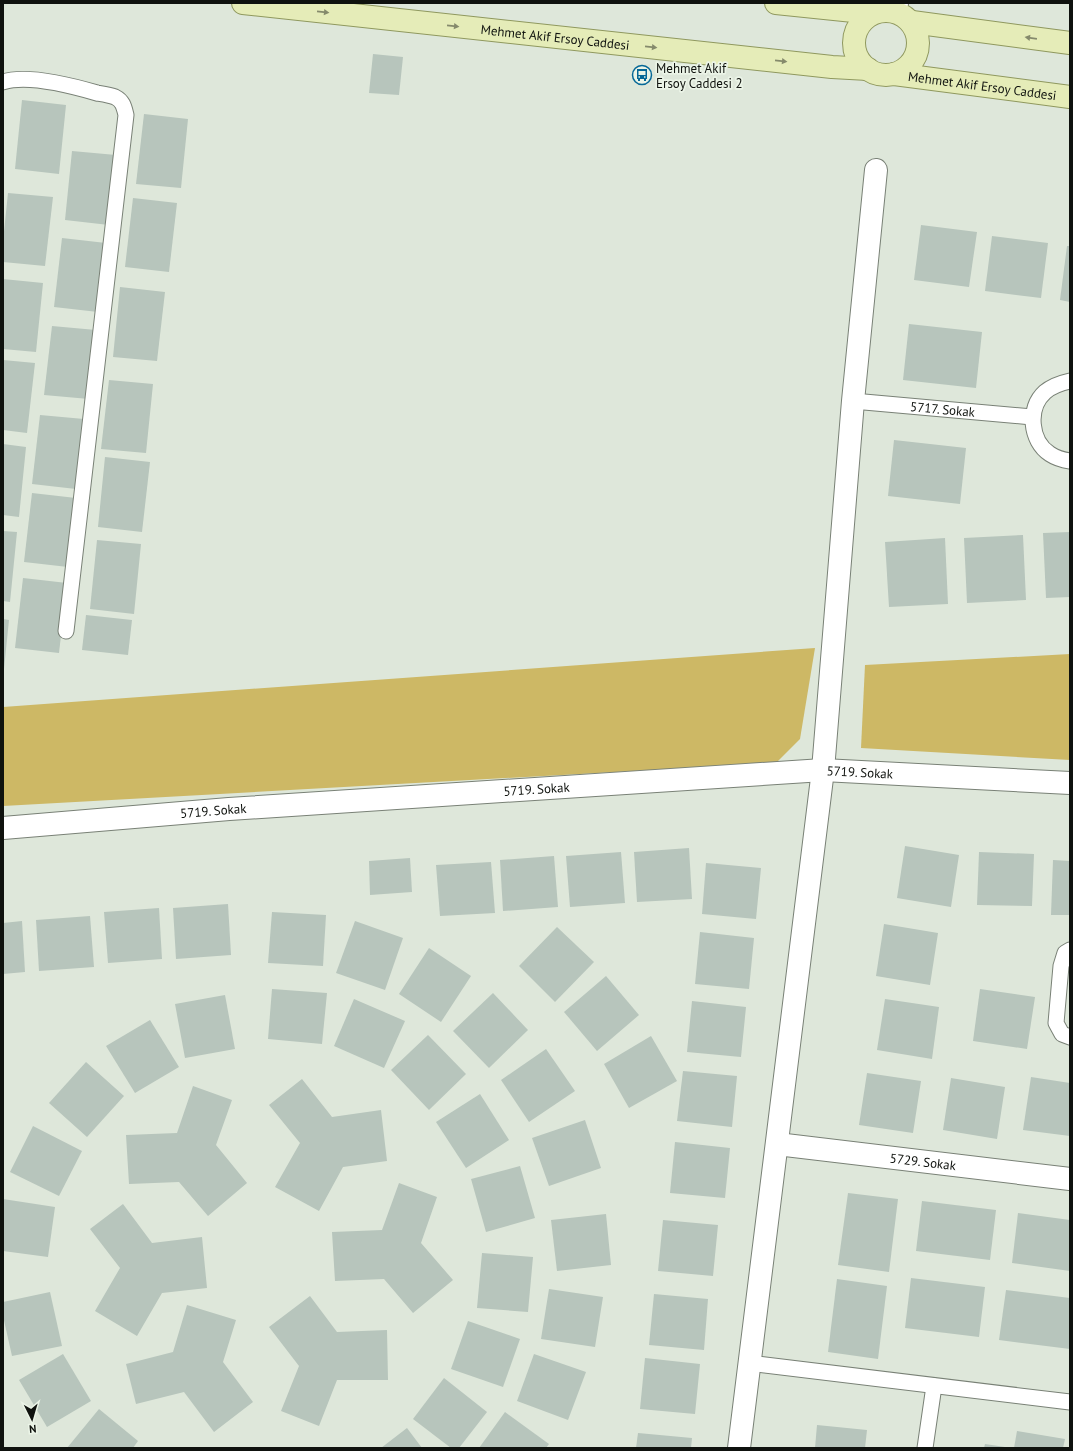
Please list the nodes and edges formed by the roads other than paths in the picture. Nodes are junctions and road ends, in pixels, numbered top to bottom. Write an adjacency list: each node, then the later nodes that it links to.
1 (243, 3): 5 (main road, Mehmet Akif Ersoy Caddesi, one-way to 5)
2 (776, 3): 3 (main road)
3 (894, 12): 4 (main road, one-way to 3); 5 (main road); 6 (main road)
4 (1070, 43)
5 (868, 69): 6 (main road)
6 (894, 74): 8 (main road, Mehmet Akif Ersoy Caddesi)
7 (3, 82): 14 (lane)
8 (1070, 97)
9 (876, 170): 11 (street)
10 (1070, 381): 12 (lane)
11 (853, 400): 12 (lane, 5717. Sokak); 15 (street)
12 (1032, 417): 13 (lane)
13 (1070, 461)
14 (66, 631)
15 (823, 770): 16 (street, 5719. Sokak); 17 (street, 5719. Sokak); 20 (street)
16 (1070, 783)
17 (3, 828)
18 (1070, 950): 19 (lane)
19 (1070, 1037)
20 (776, 1144): 21 (street, 5729. Sokak); 22 (street)
21 (1070, 1179)
22 (749, 1363): 23 (lane); 25 (street)
23 (934, 1386): 24 (lane); 26 (lane)
24 (1070, 1402)
25 (739, 1448)
26 (925, 1448)

